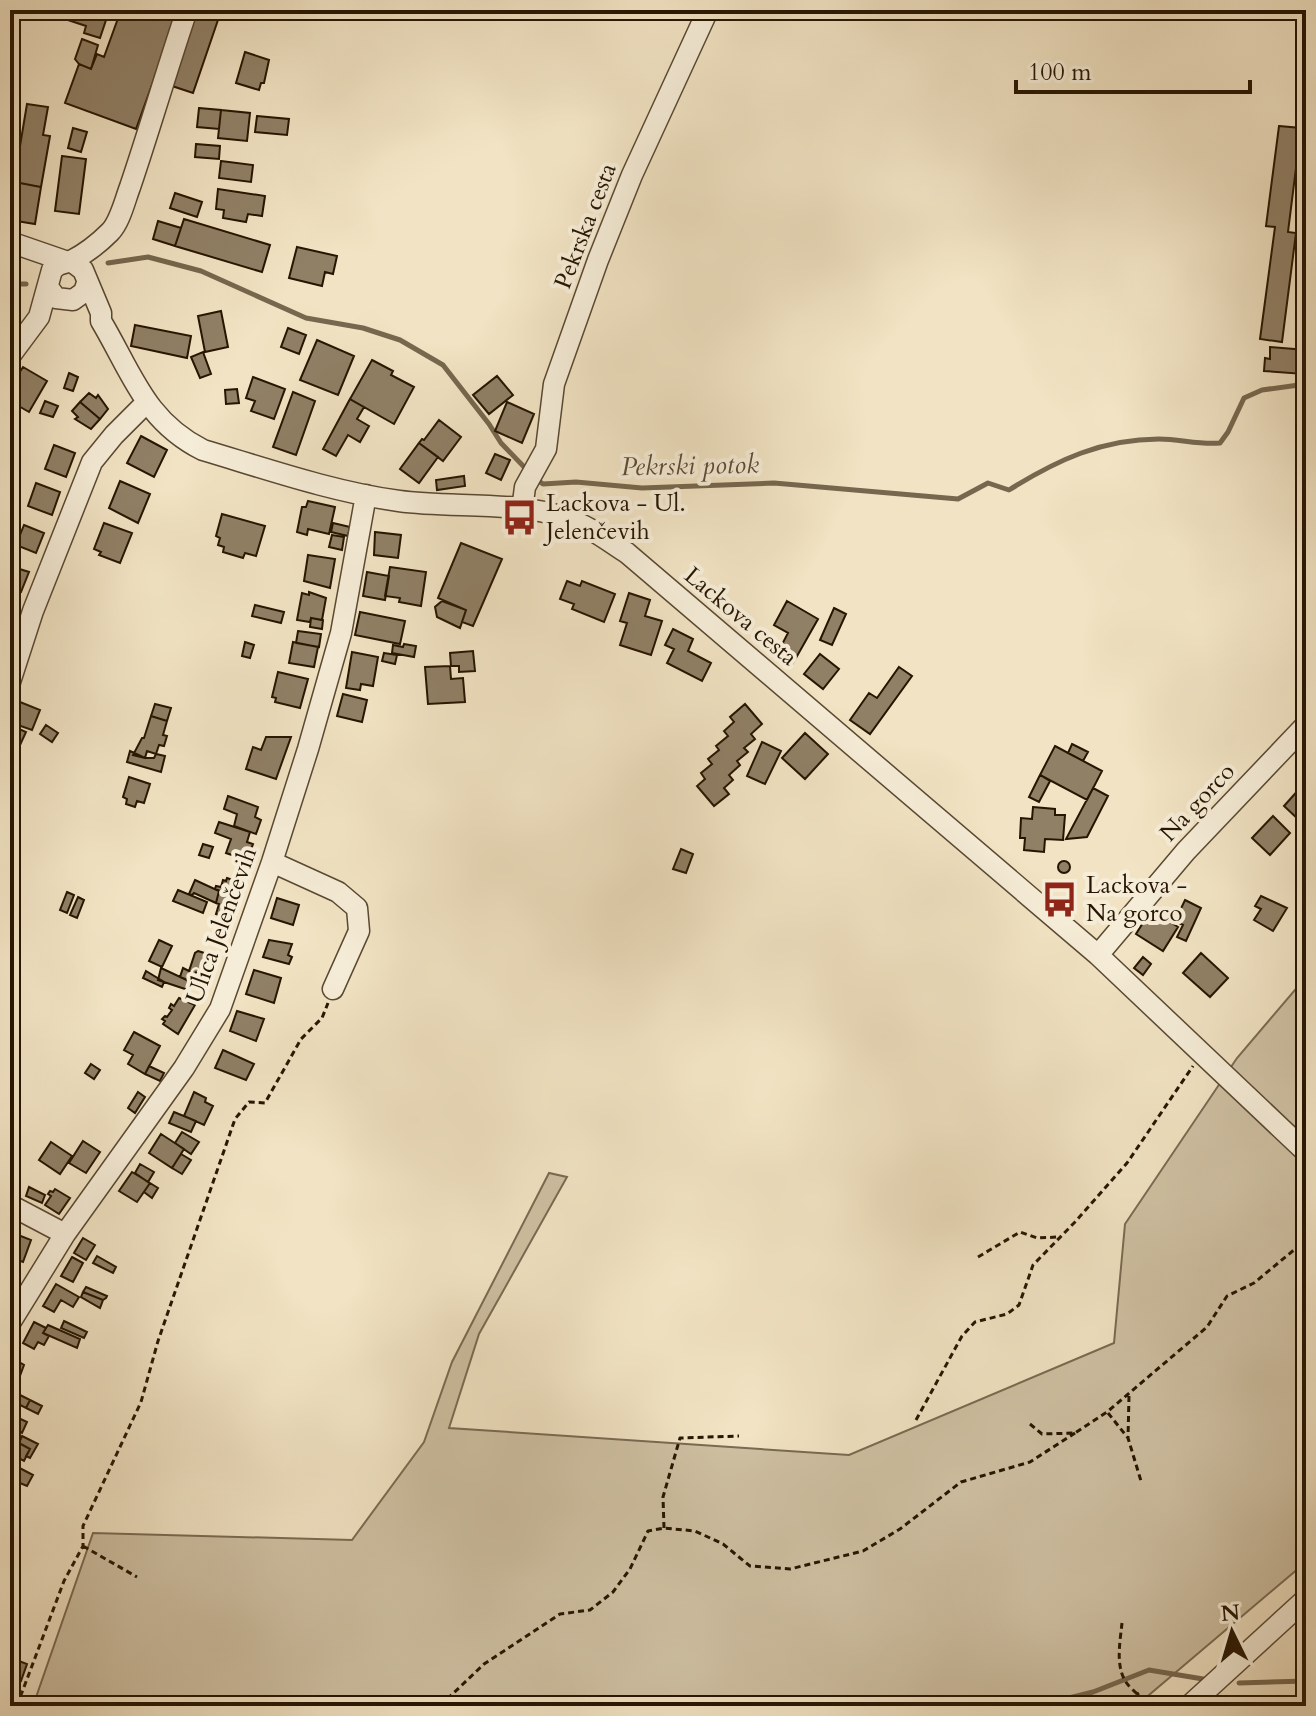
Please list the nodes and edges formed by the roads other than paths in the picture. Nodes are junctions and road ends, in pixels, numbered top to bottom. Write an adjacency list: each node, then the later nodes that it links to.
1 (187, 10): 5 (street)
2 (708, 10): 11 (street, Pekrska cesta)
3 (10, 242): 5 (street)
4 (10, 252): 6 (street)
5 (77, 270): 6 (street); 6 (street); 7 (street, Lackova cesta)
6 (58, 292): 7 (street); 8 (street)
7 (101, 321): 9 (street, Lackova cesta)
8 (10, 356)
9 (147, 402): 10 (street, Lackova cesta); 12 (street)
10 (366, 495): 11 (street, Lackova cesta); 14 (street, Ulica Jelenčevih)
11 (522, 510): 15 (street, Lackova cesta)
12 (10, 682)
13 (1306, 725): 15 (street, Na gorco)
14 (272, 862): 16 (street); 19 (street, Ulica Jelenčevih)
15 (1098, 955): 17 (street, Lackova cesta)
16 (333, 989)
17 (1306, 1152)
18 (10, 1205): 19 (street)
19 (65, 1234): 20 (street, Ulica Jelenčevih)
20 (10, 1323)
21 (1306, 1599): 22 (street)
22 (1189, 1706)

